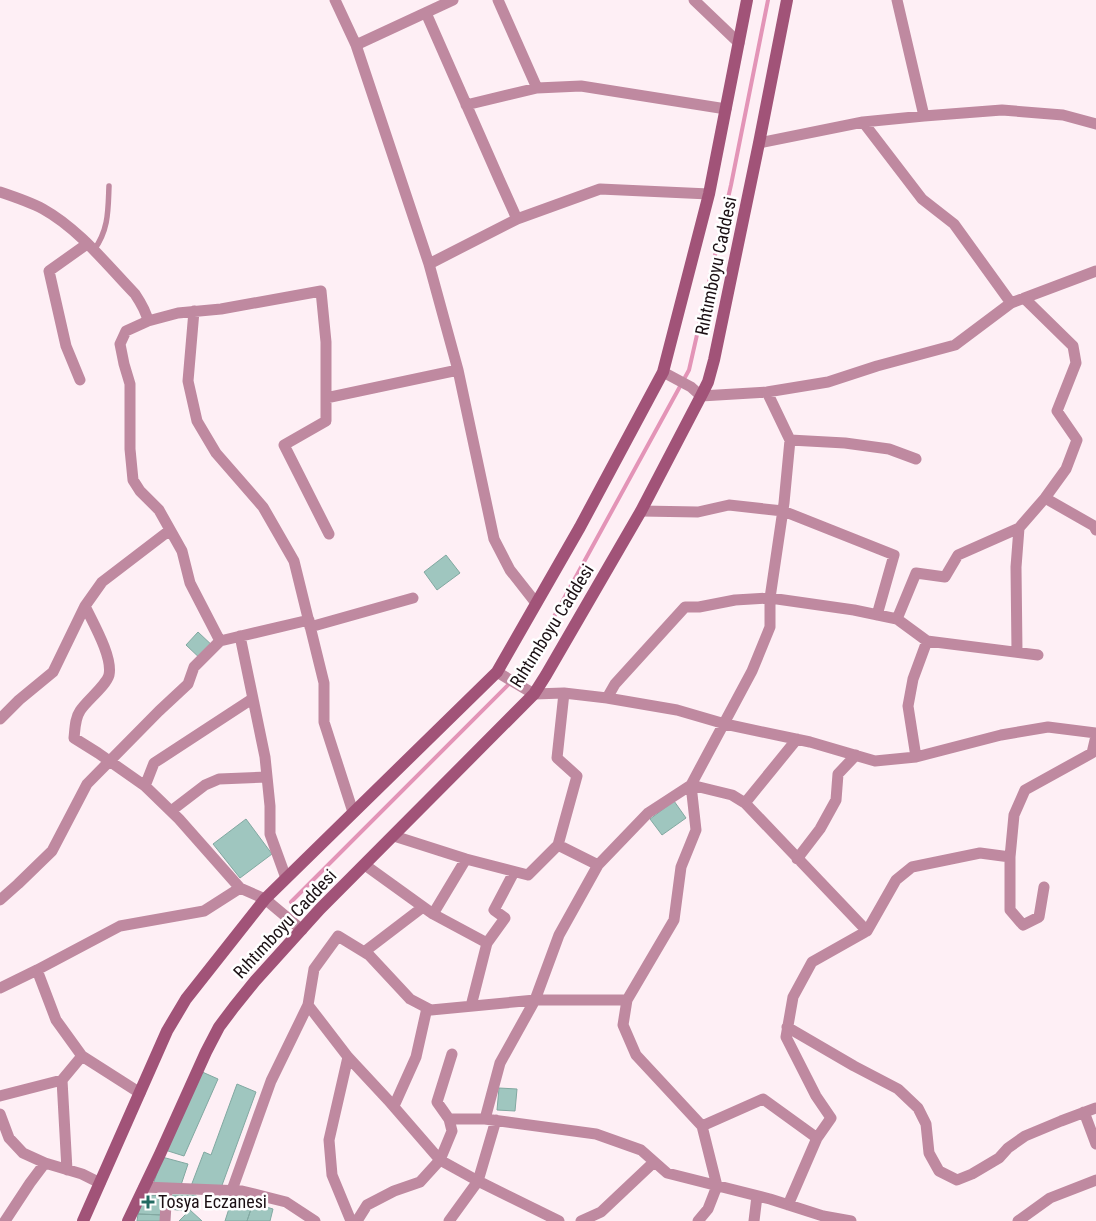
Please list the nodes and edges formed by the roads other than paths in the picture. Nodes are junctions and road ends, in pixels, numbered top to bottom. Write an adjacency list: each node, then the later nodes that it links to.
1 (335, 0): 10 (street)
2 (454, 0): 8 (street)
3 (498, 0): 11 (street)
4 (694, 0): 9 (street)
5 (747, 0): 9 (street)
6 (787, 0): 17 (street, Rıhtımboyu Caddesi)
7 (897, 0): 14 (street)
8 (426, 13): 10 (street); 12 (street)
9 (739, 42): 13 (street)
10 (356, 45): 23 (street)
11 (537, 88): 12 (street); 13 (street)
12 (466, 105): 21 (street)
13 (726, 109): 20 (street)
14 (924, 116): 15 (street); 16 (street)
15 (863, 122): 17 (street); 26 (street)
16 (1096, 124)
17 (759, 143): 33 (street, Rıhtımboyu Caddesi)
18 (109, 186): 22 (lane)
19 (0, 192): 22 (street)
20 (709, 194): 21 (street); 30 (street)
21 (517, 219): 23 (street)
22 (91, 247): 28 (street); 31 (street)
23 (429, 264): 29 (street)
24 (1096, 271): 25 (street)
25 (1024, 298): 26 (street); 37 (street)
26 (1011, 303): 32 (street)
27 (194, 311): 28 (street); 34 (street); 50 (street)
28 (148, 321): 42 (street)
29 (458, 370): 34 (street); 46 (street)
30 (668, 374): 33 (street); 46 (street)
31 (80, 380)
32 (767, 392): 33 (street); 35 (street)
33 (702, 396): 38 (street, Rıhtımboyu Caddesi)
34 (326, 398): 43 (street)
35 (790, 440): 36 (street); 39 (street)
36 (916, 459)
37 (1045, 498): 40 (street); 41 (street)
38 (641, 510): 39 (street); 58 (street, Rıhtımboyu Caddesi)
39 (783, 511): 45 (street); 48 (street)
40 (1095, 526)
41 (1019, 528): 49 (street); 54 (street)
42 (170, 530): 47 (street); 52 (street)
43 (328, 534)
44 (413, 598): 50 (street)
45 (770, 598): 48 (street); 59 (street); 62 (street)
46 (536, 603): 56 (street)
47 (86, 606): 61 (street); 67 (street)
48 (877, 615): 49 (street)
49 (897, 619): 53 (street)
50 (310, 624): 51 (street); 73 (street)
51 (240, 636): 52 (street); 60 (street)
52 (220, 641): 67 (street)
53 (927, 641): 54 (street); 66 (street)
54 (1016, 652): 55 (street)
55 (1038, 655)
56 (501, 674): 58 (street); 73 (street)
57 (564, 693): 58 (street); 59 (street); 75 (street)
58 (534, 694): 74 (street, Rıhtımboyu Caddesi)
59 (607, 698): 62 (street)
60 (252, 699): 68 (street); 69 (street)
61 (0, 719)
62 (725, 724): 64 (street); 70 (street)
63 (1096, 734): 66 (street); 76 (street)
64 (796, 739): 65 (street); 71 (street)
65 (856, 755): 66 (street); 78 (street)
66 (916, 757)
67 (109, 761): 69 (street); 86 (street)
68 (267, 777): 72 (street); 82 (street)
69 (145, 786): 72 (street)
70 (691, 786): 71 (street); 80 (street); 96 (street)
71 (745, 803): 78 (street)
72 (171, 811): 84 (street)
73 (353, 812): 82 (street)
74 (394, 836): 77 (street); 79 (street, Rıhtımboyu Caddesi)
75 (558, 845): 80 (street); 81 (street)
76 (1010, 857): 83 (street); 90 (street)
77 (466, 859): 81 (street); 88 (street)
78 (797, 859): 90 (street)
79 (365, 865): 87 (street); 89 (street, Rıhtımboyu Caddesi)
80 (598, 865): 95 (street)
81 (514, 872): 91 (street)
82 (286, 878): 85 (street)
83 (1044, 887)
84 (240, 888): 85 (street); 93 (street)
85 (265, 899): 89 (street); 105 (street)
86 (0, 900)
87 (423, 907): 88 (street); 92 (street)
88 (433, 914): 91 (street)
89 (302, 930): 124 (street, Rıhtımboyu Caddesi)
90 (867, 931): 100 (street)
91 (487, 943): 98 (street)
92 (364, 952): 97 (street); 99 (street)
93 (36, 970): 94 (street); 102 (street)
94 (0, 988)
95 (535, 1000): 96 (street); 98 (street); 112 (street)
96 (627, 1000): 113 (street)
97 (308, 1005): 103 (street); 126 (street)
98 (471, 1006): 99 (street)
99 (427, 1008): 107 (street)
100 (788, 1027): 109 (street); 114 (street)
101 (452, 1054): 111 (street)
102 (82, 1056): 104 (street); 105 (street)
103 (348, 1057): 107 (street); 134 (street)
104 (62, 1080): 106 (street); 119 (street)
105 (140, 1093): 122 (street)
106 (0, 1096)
107 (394, 1106): 116 (street)
108 (1096, 1108): 109 (street)
109 (1084, 1112): 115 (street)
110 (0, 1114): 118 (street)
111 (449, 1119): 112 (street); 116 (street)
112 (491, 1120): 117 (street); 121 (street)
113 (702, 1126): 114 (street); 123 (street)
114 (817, 1138): 128 (street)
115 (1096, 1144)
116 (440, 1160): 121 (street); 135 (street)
117 (654, 1162): 123 (street); 138 (street)
118 (45, 1163): 119 (street); 130 (street)
119 (67, 1170): 122 (street)
120 (1096, 1180): 142 (street)
121 (478, 1181): 136 (street); 137 (street)
122 (100, 1183): 131 (street)
123 (717, 1186): 127 (street); 139 (street)
124 (144, 1187): 125 (street); 129 (street, Rıhtımboyu Caddesi)
125 (167, 1188): 126 (street); 132 (street)
126 (232, 1190): 133 (street)
127 (757, 1196): 128 (street); 140 (street)
128 (788, 1205): 141 (street)
129 (130, 1219)
130 (5, 1221)
131 (83, 1221)
132 (165, 1221)
133 (315, 1221)
134 (351, 1221)
135 (357, 1221)
136 (449, 1221)
137 (559, 1221)
138 (581, 1221)
139 (698, 1221)
140 (754, 1221)
141 (850, 1221)
142 (1018, 1221)

